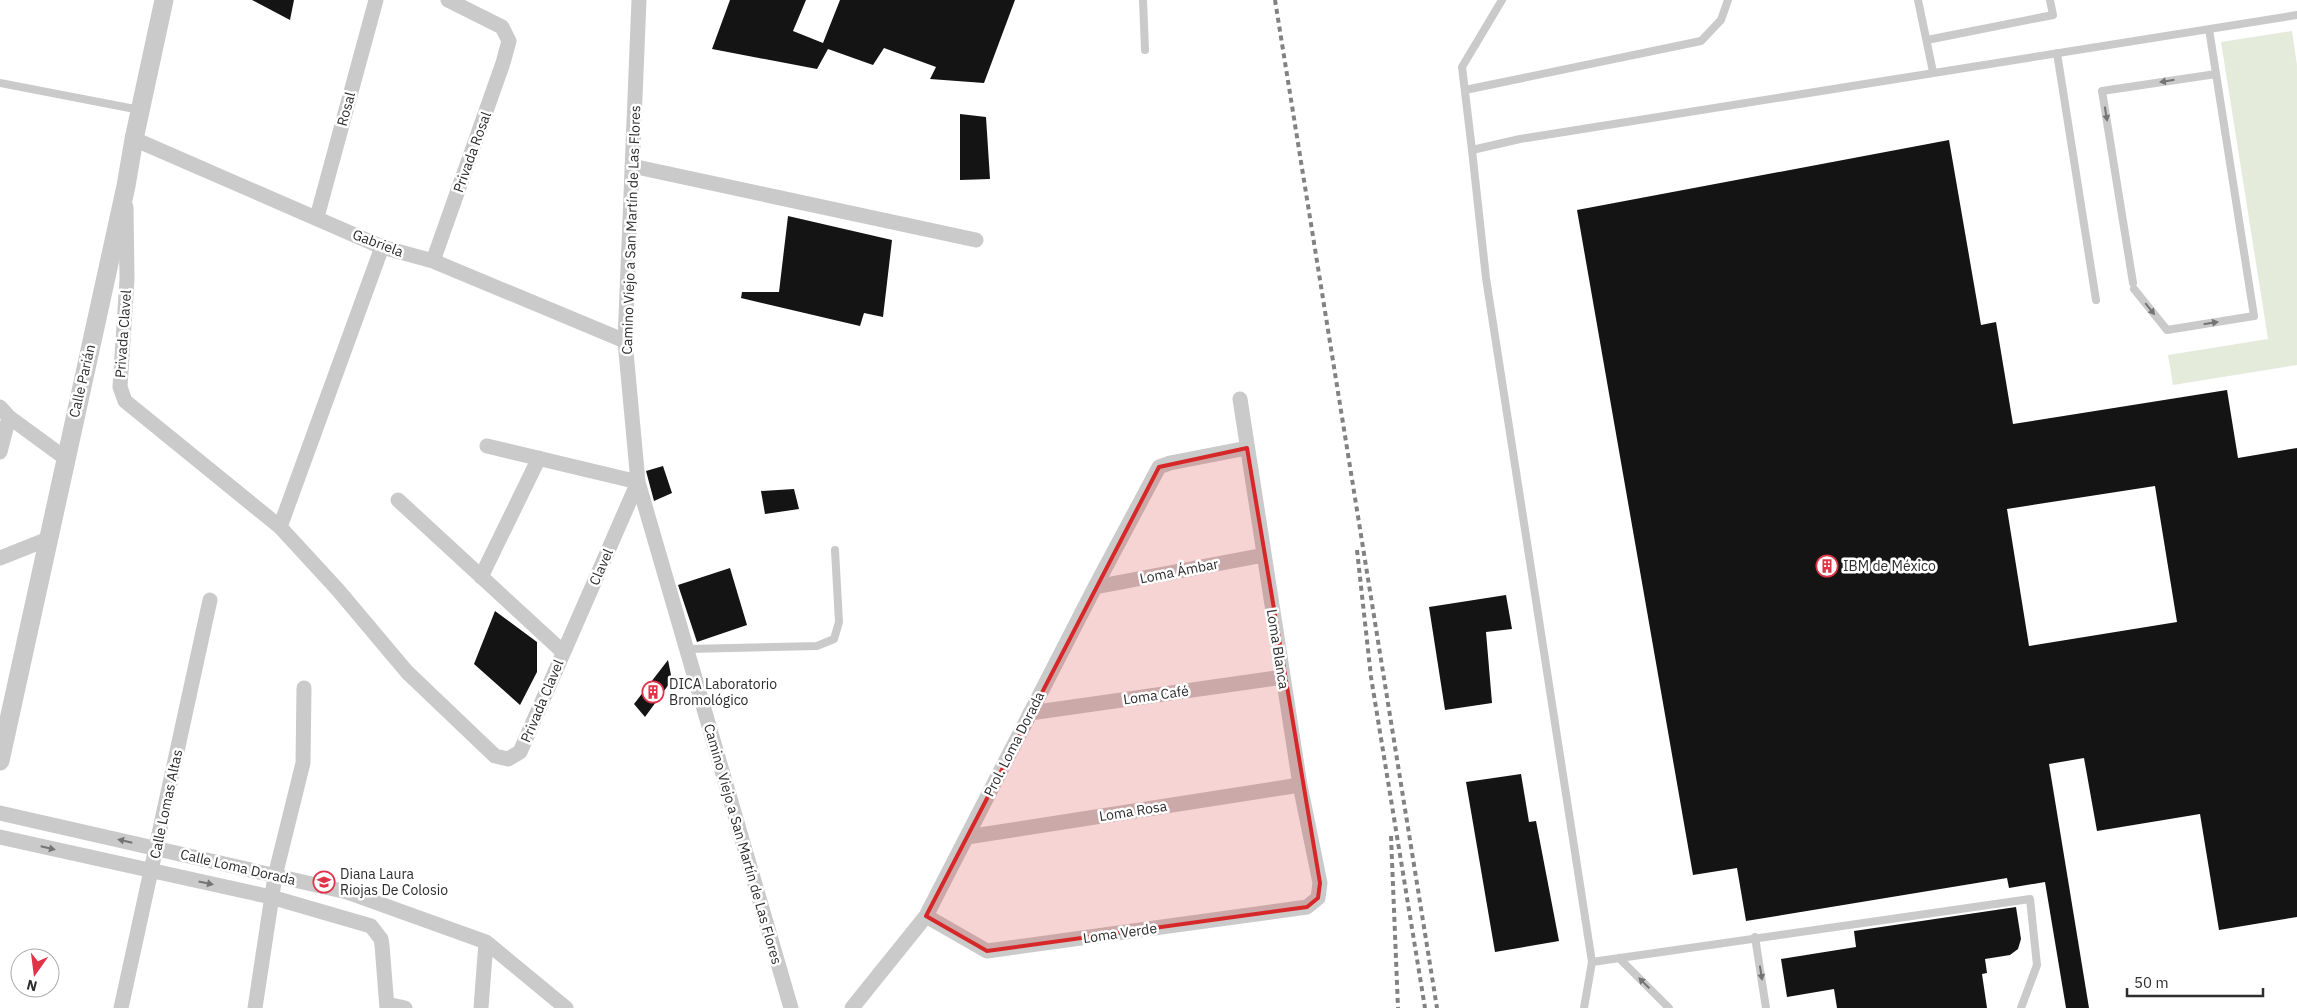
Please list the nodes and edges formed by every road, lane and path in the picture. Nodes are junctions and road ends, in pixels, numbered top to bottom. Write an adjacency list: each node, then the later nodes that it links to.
1 (164, 0): 19 (street, Calle Parián)
2 (376, 0): 24 (street, Rosal)
3 (448, 0): 27 (street, Privada Rosal)
4 (639, 0): 22 (street, Camino Viejo a San Martín de Las Flores)
5 (1143, 0): 13 (lane)
6 (1502, 0): 18 (lane)
7 (1728, 0): 18 (lane)
8 (1918, 0): 12 (lane)
9 (2050, 0): 12 (lane)
10 (2297, 15): 11 (lane)
11 (2208, 29): 14 (lane); 16 (lane)
12 (1926, 40): 15 (lane)
13 (1145, 50)
14 (2057, 53): 15 (lane); 28 (lane)
15 (1933, 72): 21 (lane)
16 (2216, 74): 16 (lane, one-way to 16)
17 (0, 83): 19 (lane)
18 (1465, 90): 21 (lane)
19 (140, 110): 20 (street, Calle Parián)
20 (134, 139): 23 (street, Calle Parián); 24 (street, Gabriela)
21 (1472, 150): 66 (lane)
22 (632, 166): 25 (street); 29 (street, Camino Viejo a San Martín de Las Flores)
23 (126, 186): 35 (street, Calle Parián); 39 (street, Privada Clavel)
24 (317, 217): 26 (street, Gabriela)
25 (976, 240)
26 (382, 247): 27 (street, Gabriela); 39 (street)
27 (433, 261): 29 (street, Gabriela)
28 (2096, 300)
29 (625, 341): 37 (street, Camino Viejo a San Martín de Las Flores)
30 (1240, 398): 33 (street, Loma Blanca)
31 (4, 412): 34 (street); 35 (street)
32 (487, 446): 36 (street)
33 (1247, 448): 42 (street, Loma Blanca); 45 (street, Prol. Loma Dorada)
34 (0, 452)
35 (65, 458): 40 (street, Calle Parián)
36 (539, 458): 37 (street); 44 (street)
37 (638, 482): 47 (street, Camino Viejo a San Martín de Las Flores); 48 (street, Clavel)
38 (398, 500): 44 (street, Privada Clavel)
39 (280, 527): 48 (street, Privada Clavel)
40 (48, 539): 43 (street); 52 (street, Calle Parián)
41 (835, 550): 47 (lane)
42 (1264, 555): 45 (street, Loma Ámbar); 49 (street, Loma Blanca)
43 (0, 558)
44 (481, 577): 48 (street, Privada Clavel)
45 (1095, 587): 51 (street, Prol. Loma Dorada)
46 (210, 600): 57 (street, Calle Lomas Altas)
47 (687, 649): 73 (street, Camino Viejo a San Martín de Las Flores)
48 (563, 652)
49 (1283, 677): 51 (street, Loma Café); 53 (street, Loma Blanca)
50 (304, 688): 59 (street)
51 (1030, 713): 56 (street, Prol. Loma Dorada)
52 (1, 756)
53 (1300, 785): 56 (street, Loma Rosa); 61 (street, Loma Blanca)
54 (0, 813): 57 (street, Calle Loma Dorada, one-way to 54)
55 (0, 837): 58 (street, one-way to 58)
56 (966, 837): 62 (street, Prol. Loma Dorada)
57 (156, 848): 58 (street, Calle Lomas Altas); 59 (street, Calle Loma Dorada)
58 (151, 871): 60 (street, one-way to 60); 68 (street, Calle Lomas Altas)
59 (275, 876): 60 (street); 64 (street, Calle Loma Dorada)
60 (271, 897): 67 (street); 69 (street)
61 (1318, 898): 62 (street, Loma Verde)
62 (926, 916): 74 (street, Prol. Loma Dorada)
63 (1755, 937): 65 (lane); 77 (lane, one-way to 77); 78 (lane)
64 (486, 942): 71 (street); 72 (street, Calle Loma Dorada)
65 (1619, 958): 66 (lane); 76 (lane, one-way to 65)
66 (1592, 962): 75 (lane)
67 (387, 1006): 70 (street)
68 (121, 1008)
69 (256, 1008)
70 (405, 1008)
71 (481, 1008)
72 (566, 1008)
73 (790, 1008)
74 (852, 1008)
75 (1584, 1008)
76 (1669, 1008)
77 (1766, 1008)
78 (2021, 1008)

